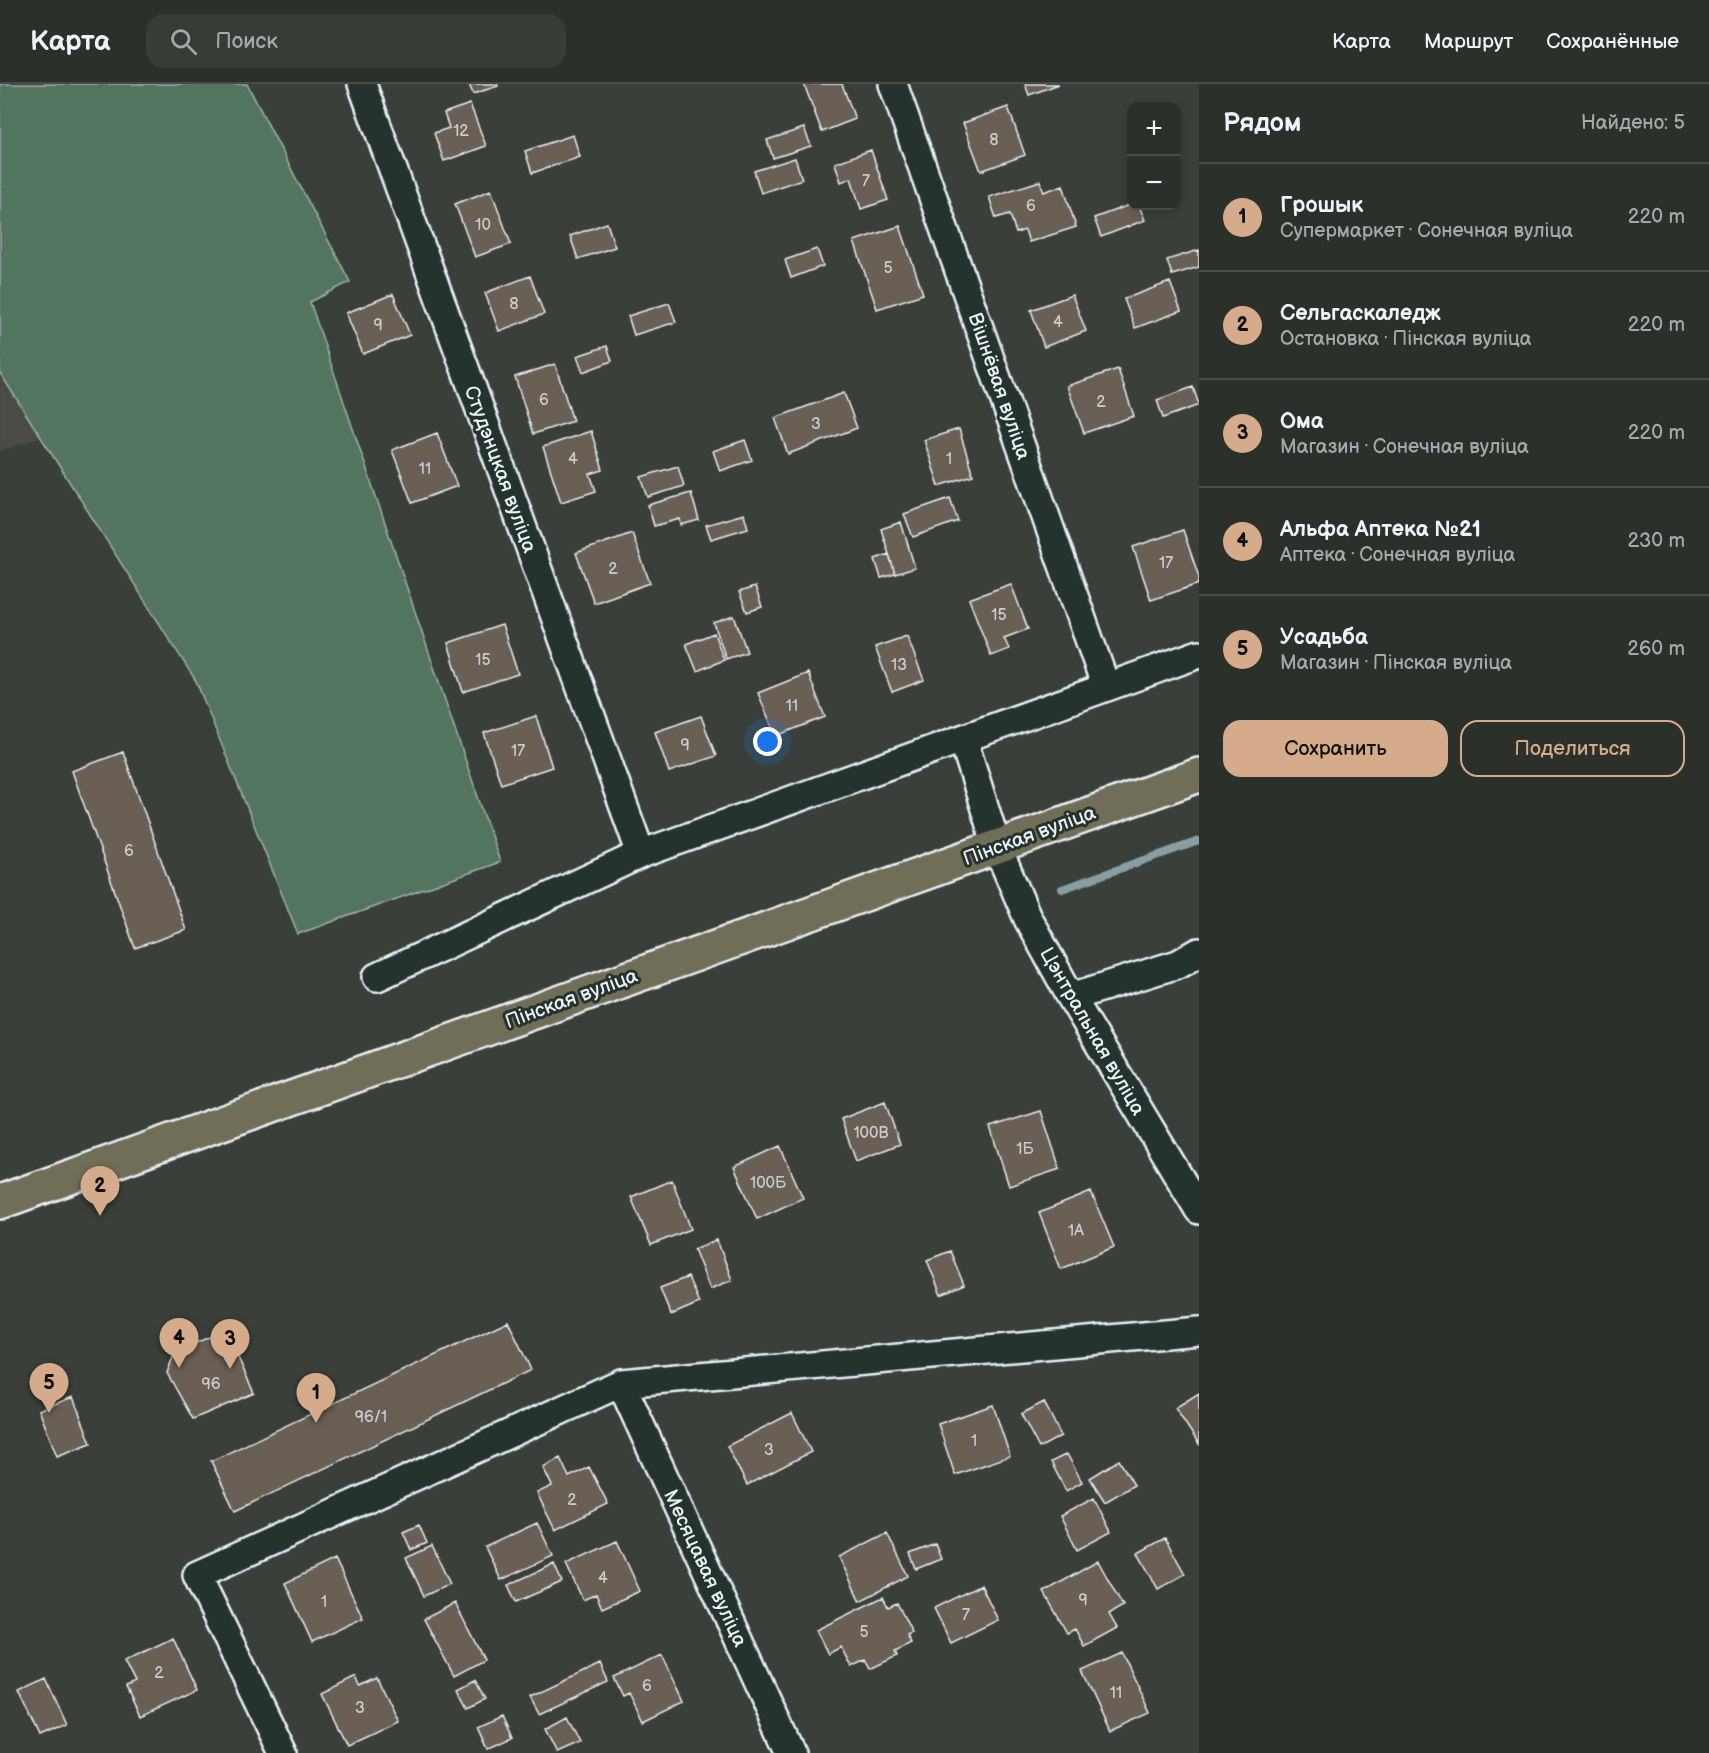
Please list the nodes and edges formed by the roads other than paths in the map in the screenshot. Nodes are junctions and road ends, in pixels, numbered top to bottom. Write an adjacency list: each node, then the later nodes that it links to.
1 (362, 84): 8 (street, Студэнцкая вуліца)
2 (893, 84): 4 (street, Вішнёвая вуліца)
3 (1199, 654): 4 (street)
4 (1106, 687): 5 (street)
5 (963, 739): 7 (street, Цэнтральная вуліца); 8 (street)
6 (1199, 775): 7 (main road, Пінская вуліца)
7 (997, 847): 11 (street, Цэнтральная вуліца); 12 (main road, Пінская вуліца)
8 (641, 854): 10 (street)
9 (1199, 952): 11 (street)
10 (378, 977)
11 (1071, 997): 13 (street, Цэнтральная вуліца)
12 (0, 1202)
13 (1199, 1210)
14 (1199, 1331): 15 (street)
15 (621, 1383): 16 (street); 17 (street, Месяцавая вуліца)
16 (283, 1753)
17 (791, 1753)

